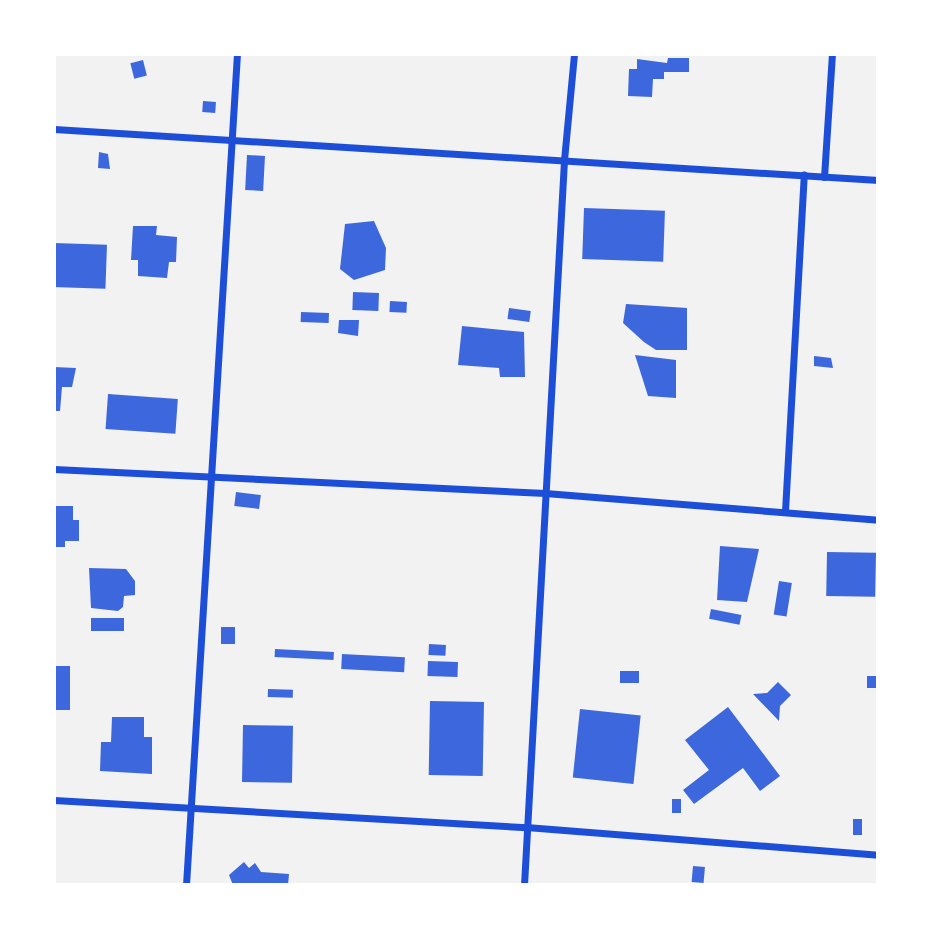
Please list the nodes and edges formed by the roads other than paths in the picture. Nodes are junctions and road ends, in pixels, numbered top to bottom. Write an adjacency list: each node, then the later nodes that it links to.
1 (237, 54): 5 (street)
2 (574, 54): 6 (street)
3 (832, 54): 8 (street)
4 (54, 128): 5 (street)
5 (231, 139): 6 (street); 11 (street)
6 (564, 160): 7 (street); 12 (street)
7 (804, 175): 8 (street); 13 (street)
8 (824, 177): 9 (street)
9 (878, 180)
10 (54, 469): 11 (street)
11 (211, 475): 12 (street); 16 (street)
12 (545, 493): 13 (street); 17 (street)
13 (785, 511): 14 (street)
14 (878, 520)
15 (54, 800): 16 (street)
16 (190, 807): 17 (street); 19 (street)
17 (526, 827): 18 (street); 20 (street)
18 (878, 855)
19 (186, 885)
20 (524, 885)

